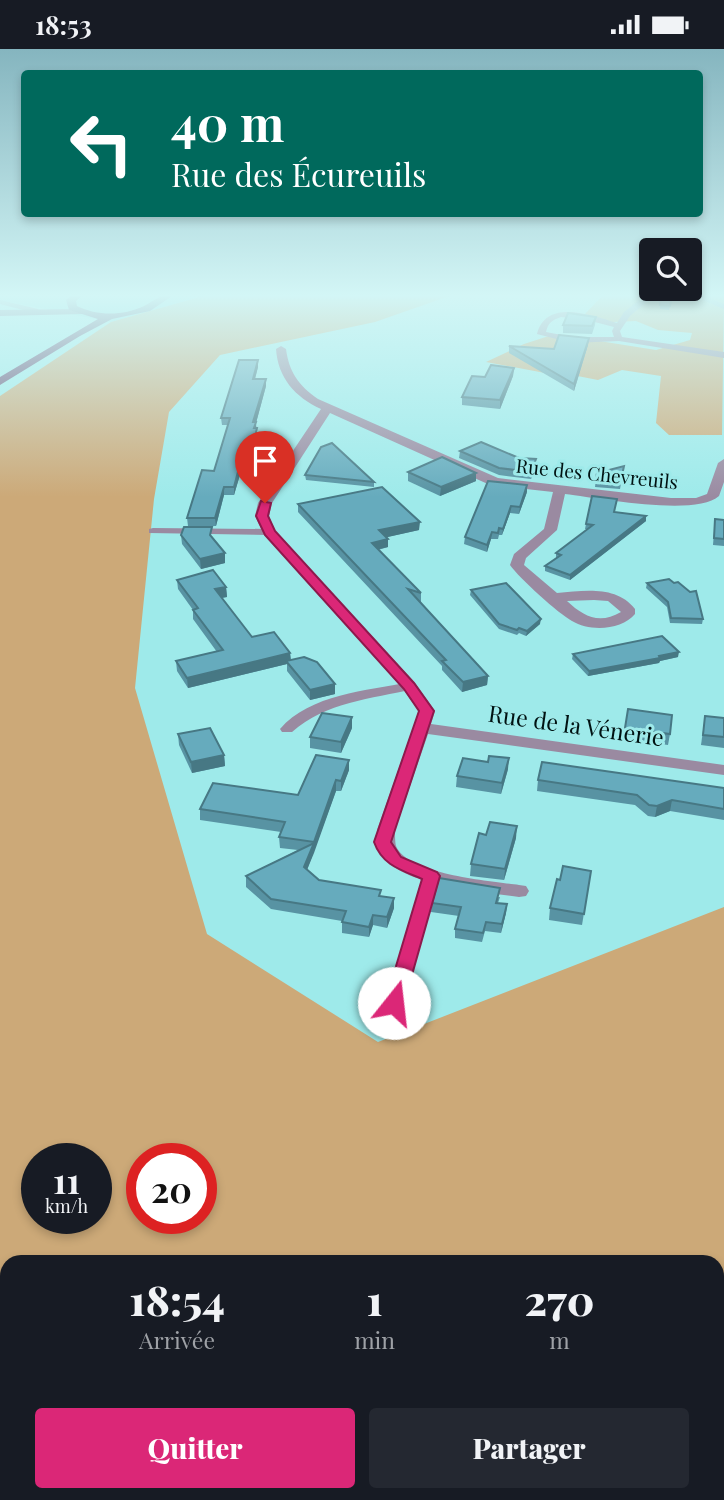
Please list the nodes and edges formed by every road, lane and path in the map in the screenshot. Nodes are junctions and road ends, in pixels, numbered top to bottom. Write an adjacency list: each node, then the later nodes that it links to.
1 (32, 362): 3 (main road)
2 (283, 362): 4 (street, Rue des Chevreuils)
3 (0, 382)
4 (327, 409): 6 (street, Rue des Chevreuils); 8 (street)
5 (724, 463): 6 (street, Rue des Chevreuils)
6 (560, 490): 9 (street)
7 (153, 531): 8 (lane)
8 (269, 532): 10 (street)
9 (554, 598)
10 (409, 686): 11 (street); 12 (lane)
11 (422, 728): 13 (street, Rue de la Vénerie); 14 (street)
12 (287, 729)
13 (724, 770)
14 (431, 876): 15 (street); 16 (lane)
15 (519, 891)
16 (394, 1003)

